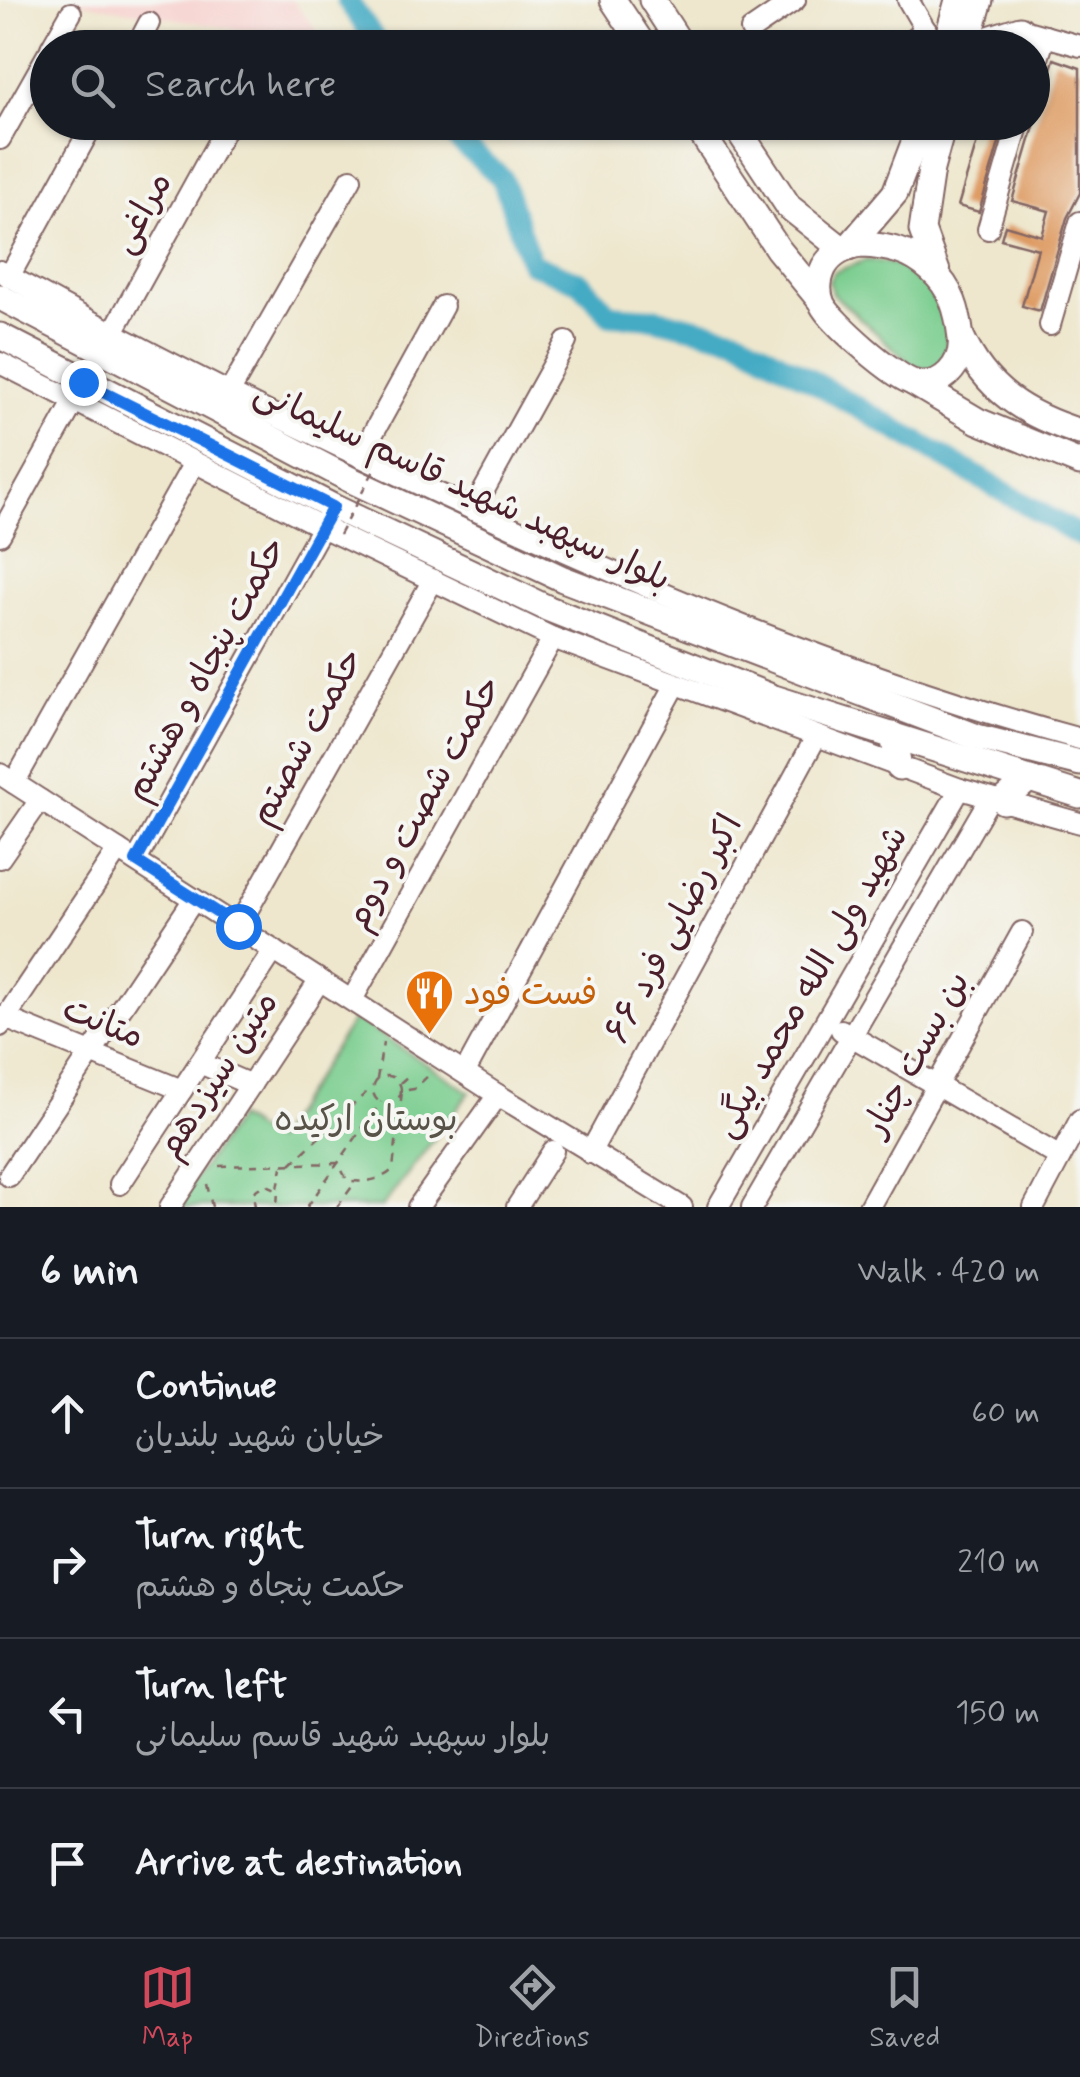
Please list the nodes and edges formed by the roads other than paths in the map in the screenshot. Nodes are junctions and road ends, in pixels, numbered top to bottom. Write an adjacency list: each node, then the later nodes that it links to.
1 (613, 0): 12 (main road)
2 (652, 0): 13 (main road)
3 (796, 0): 14 (street)
4 (908, 0): 15 (street)
5 (958, 0): 16 (main road)
6 (980, 0): 17 (main road)
7 (992, 0): 18 (main road)
8 (71, 13): 10 (street)
9 (149, 24): 11 (street)
10 (61, 30)
11 (146, 30)
12 (632, 30)
13 (672, 30)
14 (751, 30)
15 (928, 30)
16 (942, 30)
17 (971, 30)
18 (1028, 30)
19 (1050, 37): 20 (street)
20 (1080, 46)
21 (30, 86): 22 (street)
22 (0, 139)
23 (84, 140): 35 (street)
24 (220, 140): 40 (street, مراغی)
25 (706, 140): 36 (main road)
26 (745, 140): 33 (main road)
27 (915, 140): 33 (main road)
28 (939, 140): 34 (main road)
29 (1014, 140): 32 (street)
30 (351, 179): 46 (street)
31 (1080, 222): 39 (street)
32 (988, 229)
33 (845, 248): 34 (main road); 36 (main road)
34 (939, 276): 42 (main road)
35 (3, 282): 38 (main road, بلوار سپهبد شهید قاسم سلیمانی)
36 (820, 300): 45 (main road)
37 (442, 306): 49 (street)
38 (43, 308): 40 (street); 52 (main road, بلوار سپهبد شهید قاسم سلیمانی)
39 (1050, 325)
40 (112, 334): 46 (street)
41 (0, 336): 54 (main road, بلوار سپهبد شهید قاسم سلیمانی)
42 (961, 336): 45 (main road); 48 (main road)
43 (566, 342): 53 (street)
44 (0, 363): 47 (street)
45 (914, 383): 51 (main road)
46 (230, 393): 49 (street)
47 (74, 402): 50 (street); 55 (street)
48 (1080, 432)
49 (369, 461): 52 (street)
50 (194, 462): 54 (street); 67 (street)
51 (1080, 462)
52 (404, 491): 53 (street); 57 (main road, بلوار سپهبد شهید قاسم سلیمانی)
53 (473, 510): 64 (street)
54 (331, 523): 56 (street); 60 (main road, بلوار سپهبد شهید قاسم سلیمانی); 75 (street, حکمت پنجاه و هشتم)
55 (0, 535)
56 (433, 580): 59 (street); 81 (street, حکمت شصتم)
57 (672, 620): 58 (main road, بلوار سپهبد شهید قاسم سلیمانی); 60 (main road)
58 (705, 633): 61 (main road); 65 (main road, بلوار سپهبد شهید قاسم سلیمانی)
59 (553, 638): 61 (street); 85 (street, حکمت شصت و دوم)
60 (660, 656): 61 (main road, بلوار سپهبد شهید قاسم سلیمانی)
61 (683, 677): 62 (main road, بلوار سپهبد شهید قاسم سلیمانی); 63 (street); 91 (street)
62 (893, 735): 66 (main road); 68 (main road, بلوار سپهبد شهید قاسم سلیمانی)
63 (816, 737): 66 (street); 98 (street, ۶۶ اکبر رضایی فرد)
64 (1080, 739)
65 (1080, 763)
66 (900, 767): 69 (street)
67 (7, 778): 72 (street)
68 (1029, 779): 70 (main road, بلوار سپهبد شهید قاسم سلیمانی); 71 (main road)
69 (960, 789): 71 (street); 74 (street, شهید ولی الله محمد بیگی)
70 (1080, 795)
71 (996, 799): 73 (street); 77 (street, شهید ولی الله محمد بیگی)
72 (40, 800): 75 (street); 76 (street)
73 (1080, 824)
74 (928, 844): 77 (street); 78 (street, شهید ولی الله محمد بیگی)
75 (127, 856): 80 (street); 86 (street, حکمت پنجاه و هشتم)
76 (0, 858)
77 (955, 859): 79 (street, شهید ولی الله محمد بیگی)
78 (906, 882): 79 (street); 87 (street, شهید ولی الله محمد بیگی)
79 (932, 896): 88 (street, شهید ولی الله محمد بیگی)
80 (194, 899): 81 (street); 89 (street)
81 (238, 926): 83 (street)
82 (1022, 932): 93 (street, بن بست چنار)
83 (274, 950): 84 (street); 90 (street)
84 (320, 980): 85 (street); 92 (street, متین سیزدهم)
85 (352, 1000): 91 (street)
86 (2, 1020): 89 (street, متانت)
87 (826, 1021): 88 (street); 107 (street, شهید ولی الله محمد بیگی)
88 (850, 1035): 93 (street); 108 (street, شهید ولی الله محمد بیگی)
89 (93, 1054): 94 (street, متانت); 100 (street)
90 (200, 1063): 92 (street); 94 (street)
91 (465, 1072): 95 (street)
92 (251, 1084): 103 (street, متین سیزدهم)
93 (937, 1086): 99 (street); 109 (street, بن بست چنار)
94 (182, 1090): 101 (street)
95 (498, 1095): 98 (street); 104 (street)
96 (1080, 1120): 99 (street)
97 (552, 1151): 105 (street)
98 (590, 1153): 102 (street)
99 (1060, 1158): 110 (street)
100 (9, 1176)
101 (120, 1184)
102 (645, 1198): 106 (street)
103 (170, 1207)
104 (418, 1207)
105 (517, 1207)
106 (682, 1207)
107 (718, 1207)
108 (752, 1207)
109 (869, 1207)
110 (1034, 1207)

